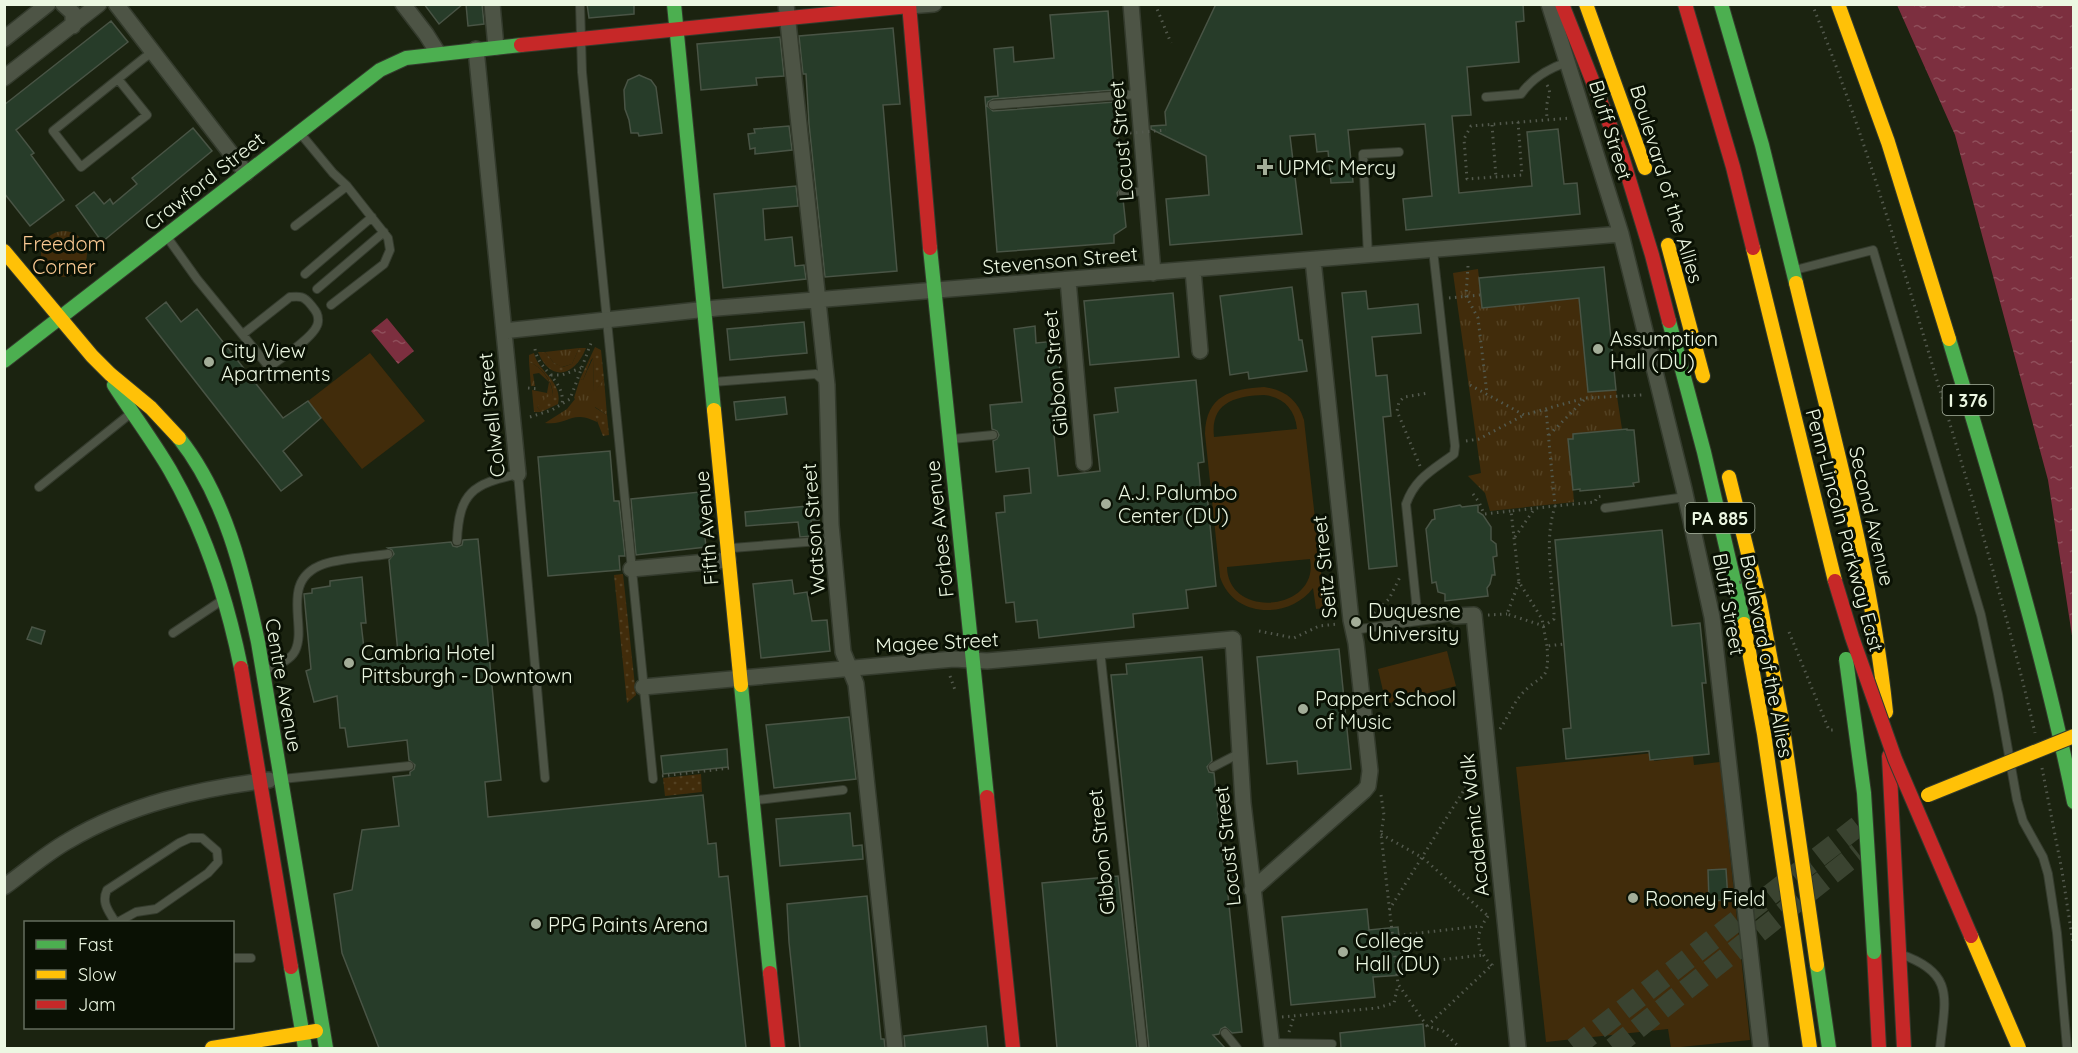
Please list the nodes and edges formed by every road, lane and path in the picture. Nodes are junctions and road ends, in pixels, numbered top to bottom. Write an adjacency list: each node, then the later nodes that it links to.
1 (48, 4): 26 (street)
2 (63, 4): 24 (street)
3 (74, 4): 4 (street)
4 (83, 4)
5 (99, 4): 24 (street)
6 (116, 4): 31 (street)
7 (403, 4): 32 (street)
8 (492, 4): 29 (street)
9 (580, 4): 27 (lane)
10 (674, 4): 25 (main road, Fifth Avenue)
11 (934, 4): 21 (street)
12 (1131, 4): 37 (street, Locust Street)
13 (1155, 4): 28 (path)
14 (1549, 4): 33 (street, Bluff Street)
15 (1562, 4): 214 (main road, Boulevard of the Allies / PA 885)
16 (1586, 4): 49 (main road, Boulevard of the Allies)
17 (1685, 4): 129 (main road, Penn-Lincoln Parkway East)
18 (1721, 4): 66 (main road, Second Avenue)
19 (1812, 4): 155 (path)
20 (1838, 4): 170 (main road, I 376)
21 (909, 5): 22 (main road, Crawford Street); 71 (main road, Forbes Avenue)
22 (841, 9): 23 (main road, Crawford Street)
23 (787, 11): 25 (main road, Crawford Street); 75 (street, Watson Street)
24 (72, 26): 34 (street)
25 (677, 30): 27 (main road, Crawford Street); 77 (main road, Fifth Avenue)
26 (4, 39)
27 (582, 39): 29 (main road, Crawford Street); 79 (lane)
28 (1171, 43)
29 (496, 47): 30 (main road, Crawford Street)
30 (476, 49): 32 (main road, Crawford Street); 80 (street, Colwell Street)
31 (153, 51): 36 (lane); 48 (street)
32 (438, 53): 45 (main road, Crawford Street)
33 (1568, 62): 35 (lane); 58 (street, Bluff Street)
34 (4, 78)
35 (1535, 78): 38 (lane); 41 (path)
36 (118, 79): 36 (lane)
37 (1139, 94): 39 (lane); 52 (street, Locust Street)
38 (1486, 97)
39 (993, 105)
40 (1573, 118): 41 (path)
41 (1547, 120): 42 (path)
42 (1518, 123): 43 (path); 50 (path)
43 (1492, 124): 50 (path); 50 (path)
44 (1166, 130): 46 (path, bridge)
45 (299, 131): 48 (main road, Crawford Street); 51 (lane)
46 (1118, 134)
47 (1399, 152): 62 (lane)
48 (246, 173): 59 (main road, Crawford Street)
49 (1648, 176)
50 (1496, 177)
51 (346, 186): 54 (lane); 55 (lane)
52 (1146, 191): 53 (lane); 67 (street, Locust Street)
53 (1123, 193)
54 (372, 217): 57 (lane); 68 (lane)
55 (295, 226)
56 (1663, 229): 94 (main road, Boulevard of the Allies)
57 (384, 232): 70 (lane); 76 (lane)
58 (1621, 234): 60 (street, Stevenson Street); 114 (street, Bluff Street)
59 (166, 236): 78 (main road, Crawford Street); 81 (lane)
60 (1433, 250): 62 (street, Stevenson Street); 74 (lane)
61 (4, 251): 78 (main road, Centre Avenue)
62 (1368, 256): 63 (street, Stevenson Street)
63 (1313, 260): 65 (street, Stevenson Street); 140 (street, Seitz Street)
64 (1468, 266): 73 (path)
65 (1193, 270): 67 (street, Stevenson Street); 84 (street)
66 (1793, 270): 171 (main road, Second Avenue); 220 (lane)
67 (1153, 273): 69 (street, Stevenson Street)
68 (305, 274)
69 (1068, 280): 71 (street, Stevenson Street); 108 (street, Gibbon Street)
70 (317, 288)
71 (934, 292): 75 (street, Stevenson Street); 106 (main road, Forbes Avenue)
72 (1480, 295): 73 (path)
73 (1466, 296): 74 (path); 96 (path)
74 (1438, 299): 137 (lane)
75 (818, 301): 77 (street, Stevenson Street); 90 (street, Watson Street)
76 (332, 305)
77 (704, 309): 79 (street, Stevenson Street); 89 (main road, Fifth Avenue)
78 (59, 319): 85 (main road, Crawford Street); 87 (main road, Centre Avenue)
79 (607, 321): 80 (street, Stevenson Street); 125 (lane)
80 (504, 331): 111 (street, Colwell Street)
81 (243, 334): 81 (lane)
82 (591, 344): 86 (path)
83 (536, 349): 88 (path)
84 (1200, 351)
85 (4, 361)
86 (582, 368): 88 (path); 99 (path)
87 (106, 371): 101 (main road, Centre Avenue); 124 (main road, Centre Avenue)
88 (551, 375): 99 (path)
89 (711, 382): 90 (lane); 123 (main road, Fifth Avenue)
90 (827, 385): 120 (street, Watson Street)
91 (1470, 385): 96 (path)
92 (528, 388): 93 (path)
93 (540, 389)
94 (1707, 391)
95 (1428, 393): 110 (path)
96 (1487, 394): 102 (path)
97 (1642, 395): 98 (path)
98 (1585, 398): 100 (path); 105 (path)
99 (562, 405): 103 (path)
100 (1546, 410): 102 (path); 105 (path)
101 (131, 413): 112 (lane); 126 (main road, Centre Avenue)
102 (1524, 415): 107 (path)
103 (530, 417)
104 (993, 435): 106 (lane)
105 (1549, 435): 115 (path)
106 (949, 439): 148 (main road, Forbes Avenue)
107 (1464, 441)
108 (1084, 463)
109 (1727, 468): 215 (main road, Boulevard of the Allies / PA 885)
110 (1422, 470)
111 (518, 474): 121 (lane); 163 (lane, Colwell Street)
112 (39, 487)
113 (1473, 494): 118 (path)
114 (1686, 497): 117 (lane); 213 (street, Bluff Street)
115 (1555, 506): 116 (path); 139 (path)
116 (1535, 508): 118 (path); 119 (path)
117 (1605, 508)
118 (1511, 511): 119 (path)
119 (1514, 538): 130 (path)
120 (832, 540): 123 (lane); 149 (street, Watson Street)
121 (457, 541)
122 (388, 554): 150 (lane)
123 (728, 554): 125 (street); 151 (main road, Fifth Avenue)
124 (238, 562): 126 (lane); 133 (main road, Centre Avenue)
125 (632, 569): 152 (lane)
126 (216, 570): 132 (main road, Centre Avenue)
127 (1403, 570): 134 (path)
128 (1762, 577): 131 (path, bridge)
129 (1835, 580): 216 (main road, bridge); 219 (main road, Penn-Lincoln Parkway East, bridge)
130 (1519, 582): 139 (path); 139 (path)
131 (1716, 588)
132 (225, 598): 136 (main road, Centre Avenue); 143 (lane)
133 (252, 613): 136 (lane); 150 (main road, Centre Avenue)
134 (1374, 613)
135 (1456, 616): 137 (lane); 156 (street, Academic Walk)
136 (230, 618): 166 (main road, Centre Avenue)
137 (1418, 621): 140 (lane)
138 (1337, 624): 142 (path)
139 (1544, 626): 146 (path)
140 (1353, 630): 177 (street, Seitz Street)
141 (1788, 630): 153 (path)
142 (1259, 631)
143 (173, 633)
144 (1233, 639): 147 (street, Magee Street); 157 (street, Locust Street)
145 (1564, 644): 146 (path)
146 (1547, 646): 156 (path)
147 (1100, 651): 148 (street, Magee Street); 209 (lane, Gibbon Street)
148 (973, 660): 149 (street, Magee Street); 208 (main road, Forbes Avenue)
149 (849, 668): 151 (street, Magee Street); 207 (street, Watson Street)
150 (263, 671): 164 (main road, Centre Avenue)
151 (740, 677): 152 (street, Magee Street); 169 (main road, Fifth Avenue)
152 (644, 687): 165 (lane)
153 (1834, 730)
154 (2073, 736): 171 (main road, bridge)
155 (2037, 743)
156 (1488, 751): 175 (path); 183 (street, Academic Walk)
157 (1240, 753): 160 (lane); 177 (street, Locust Street)
158 (409, 766): 164 (lane)
159 (2042, 766): 186 (path)
160 (1213, 767)
161 (732, 768): 162 (path)
162 (667, 775)
163 (545, 778)
164 (280, 779): 166 (street); 197 (main road, Centre Avenue)
165 (653, 779)
166 (261, 781): 176 (street); 198 (main road, Centre Avenue)
167 (843, 790): 169 (lane)
168 (1377, 790): 173 (path)
169 (752, 801): 206 (main road, Fifth Avenue)
170 (2073, 802)
171 (1893, 814): 172 (main road); 174 (main road); 187 (main road, Second Avenue)
172 (1858, 826)
173 (1381, 834): 175 (path); 178 (path)
174 (1858, 853)
175 (1423, 858): 178 (path); 179 (path)
176 (4, 887)
177 (1252, 890): 202 (street, Locust Street)
178 (1389, 910): 184 (path)
179 (1488, 916): 182 (path); 183 (path)
180 (116, 921): 181 (lane)
181 (119, 921)
182 (1481, 926): 184 (path); 188 (path)
183 (1506, 932): 185 (street, Academic Walk)
184 (1392, 936): 191 (path)
185 (1508, 948): 192 (path); 212 (street, Academic Walk)
186 (2073, 950)
187 (1899, 953): 217 (main road, Second Avenue); 218 (lane)
188 (1483, 955): 191 (path); 192 (path)
189 (234, 958): 190 (lane)
190 (250, 958)
191 (1396, 965): 193 (path)
192 (1492, 966): 196 (path)
193 (1398, 984): 194 (path); 196 (path)
194 (1294, 1016): 195 (path); 199 (path)
195 (1280, 1017)
196 (1426, 1026): 211 (path)
197 (322, 1030): 198 (main road); 205 (main road, Centre Avenue)
198 (303, 1032): 203 (main road); 204 (main road, Centre Avenue)
199 (1289, 1032)
200 (1225, 1033): 210 (lane)
201 (1332, 1044): 202 (lane)
202 (1270, 1047)
203 (212, 1048)
204 (305, 1048)
205 (326, 1048)
206 (778, 1048)
207 (895, 1048)
208 (1013, 1048)
209 (1143, 1048)
210 (1237, 1048)
211 (1460, 1048)
212 (1518, 1048)
213 (1761, 1048)
214 (1810, 1048)
215 (1829, 1048)
216 (1879, 1048)
217 (1904, 1048)
218 (1940, 1048)
219 (2019, 1048)
220 (2067, 1048)

